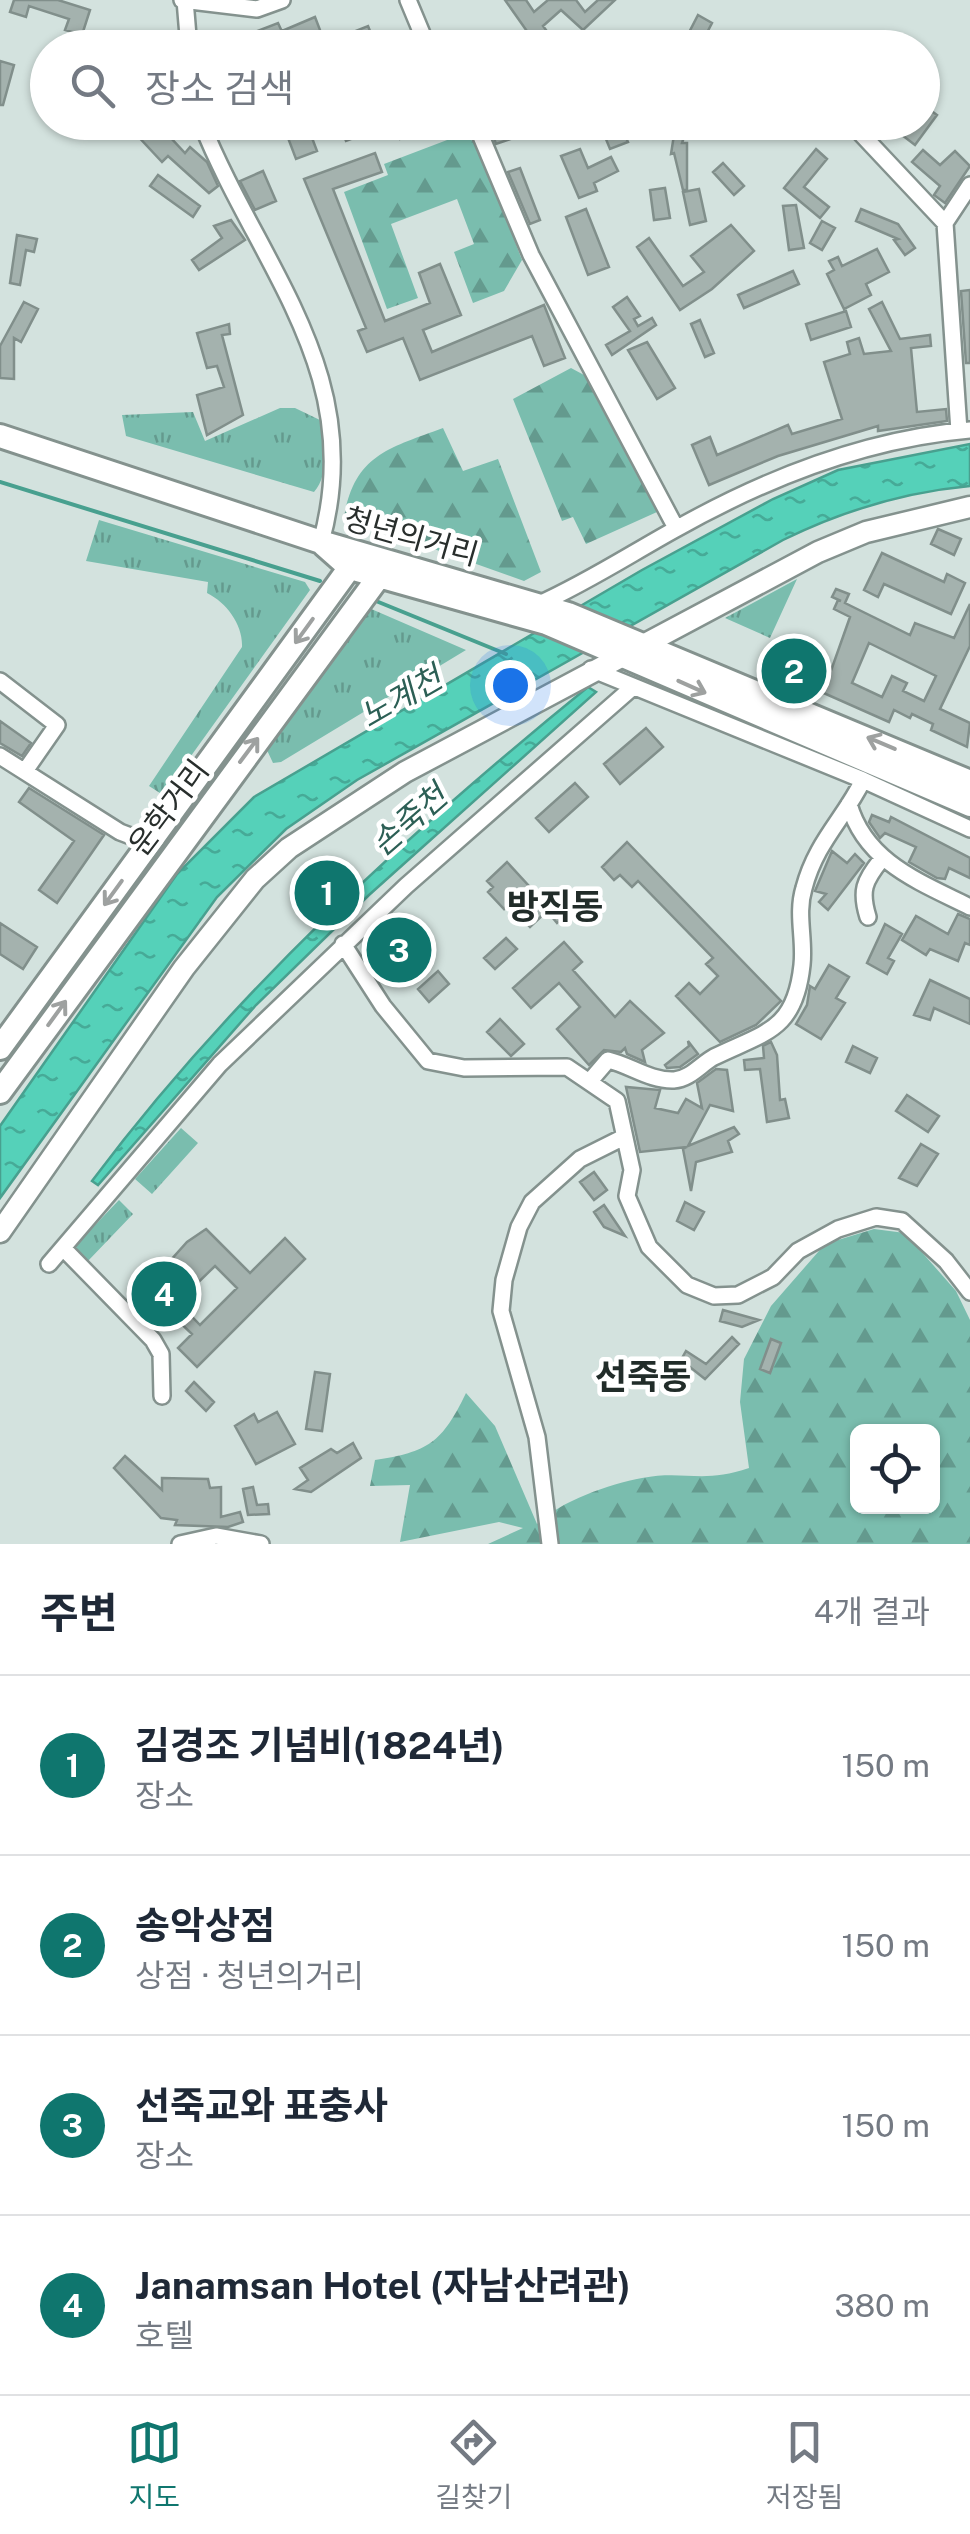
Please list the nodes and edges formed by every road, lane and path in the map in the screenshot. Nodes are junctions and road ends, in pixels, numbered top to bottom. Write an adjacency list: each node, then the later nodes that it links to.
1 (282, 0): 3 (street)
2 (408, 0): 5 (street)
3 (184, 1): 4 (street)
4 (188, 30)
5 (420, 30)
6 (210, 140): 15 (street)
7 (482, 140): 14 (street)
8 (867, 140): 10 (street)
9 (970, 185): 10 (street)
10 (945, 222): 11 (street)
11 (964, 431): 14 (street)
12 (0, 436): 15 (main road, 청년의거리)
13 (970, 507): 19 (street)
14 (676, 528): 18 (street)
15 (321, 542): 16 (main road, 청년의거리)
16 (356, 560): 17 (main road, 청년의거리); 30 (main road, 운학거리, one-way to 30)
17 (384, 570): 18 (main road, 청년의거리); 37 (main road, 운학거리, one-way to 17)
18 (551, 614): 19 (main road, 청년의거리)
19 (620, 646): 20 (street); 26 (main road, 청년의거리, one-way to 19); 28 (main road, 청년의거리, one-way to 28)
20 (591, 669): 22 (street); 39 (street)
21 (0, 681): 24 (street)
22 (633, 687): 25 (street); 34 (street)
23 (0, 756): 24 (street)
24 (26, 771): 30 (street)
25 (863, 780): 27 (street); 29 (street)
26 (970, 782)
27 (849, 804): 31 (street); 36 (street)
28 (970, 805)
29 (970, 829)
30 (149, 843): 35 (main road, 운학거리, one-way to 35)
31 (881, 860): 32 (street); 33 (street)
32 (970, 907)
33 (868, 917)
34 (343, 944): 36 (street); 40 (street)
35 (0, 1048)
36 (590, 1081): 38 (street)
37 (0, 1092)
38 (622, 1138): 42 (street); 46 (street)
39 (0, 1232)
40 (63, 1248): 41 (street); 43 (street)
41 (49, 1264)
42 (970, 1292)
43 (162, 1396)
44 (180, 1544): 45 (street)
45 (261, 1544)
46 (550, 1544)

